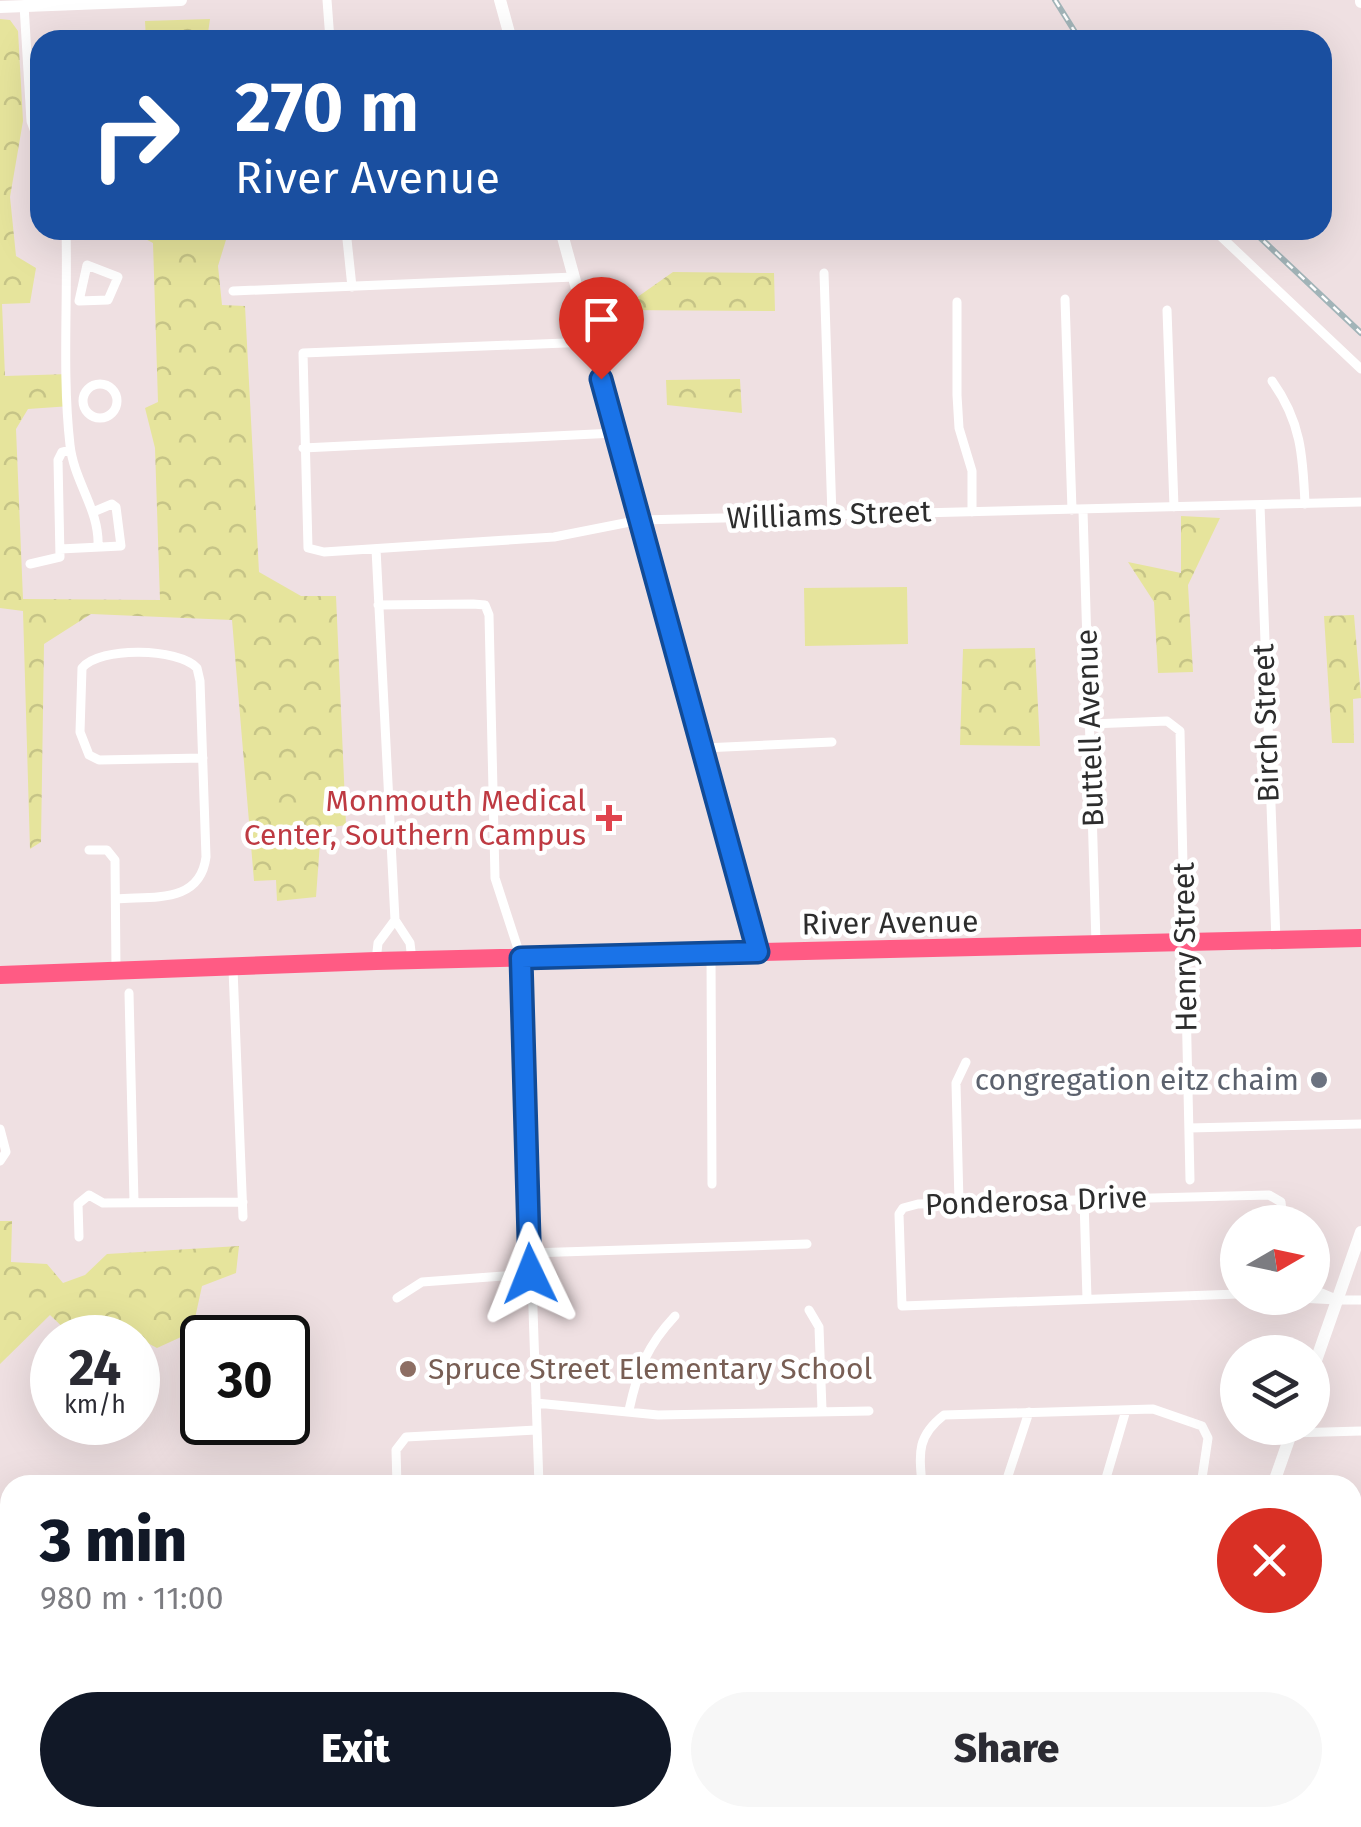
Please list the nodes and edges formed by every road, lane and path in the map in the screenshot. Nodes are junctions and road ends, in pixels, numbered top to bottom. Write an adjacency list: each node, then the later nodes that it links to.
1 (181, 0): 4 (street)
2 (327, 0): 6 (street)
3 (500, 0): 7 (street)
4 (24, 5): 5 (street); 8 (street)
5 (0, 6)
6 (329, 30)
7 (508, 30)
8 (27, 61): 9 (street); 10 (street)
9 (30, 61)
10 (30, 106)
11 (66, 240): 19 (street)
12 (347, 240): 17 (street)
13 (564, 240): 16 (street)
14 (1225, 240): 25 (street)
15 (824, 273): 39 (street)
16 (574, 277): 17 (street); 24 (street)
17 (352, 287): 18 (street)
18 (233, 290)
19 (65, 300): 20 (street); 27 (street)
20 (79, 300): 20 (street)
21 (1065, 300): 36 (street, Buttell Avenue)
22 (958, 302): 38 (street)
23 (1168, 310): 35 (street)
24 (591, 342): 29 (street); 30 (street)
25 (1361, 369)
26 (1272, 381): 34 (street)
27 (67, 385): 28 (street); 31 (street)
28 (86, 385)
29 (615, 433): 30 (street); 40 (street)
30 (302, 448): 43 (street, Williams Street)
31 (70, 450): 37 (street); 42 (street)
32 (1361, 502): 34 (street, Williams Street)
33 (1260, 504): 34 (street, Williams Street); 35 (street, Williams Street); 54 (street, Birch Street)
34 (1305, 504)
35 (1174, 508): 36 (street, Williams Street)
36 (1078, 510): 38 (street, Williams Street); 46 (street, Buttell Avenue)
37 (93, 512): 41 (street); 41 (street)
38 (972, 512): 39 (street, Williams Street)
39 (832, 516): 40 (street, Williams Street)
40 (640, 520): 43 (street, Williams Street); 48 (street)
41 (98, 548): 42 (street)
42 (60, 549): 44 (street)
43 (376, 549): 45 (street)
44 (30, 564)
45 (378, 606): 52 (street); 59 (street)
46 (1091, 724): 55 (street, Henry Street); 56 (street, Buttell Avenue)
47 (832, 742): 48 (street)
48 (703, 748): 57 (street)
49 (202, 758): 49 (street); 51 (street)
50 (89, 850): 51 (street)
51 (116, 899): 63 (street)
52 (395, 920): 60 (street); 61 (street)
53 (1361, 938): 54 (highway, River Avenue)
54 (1276, 941): 55 (highway, River Avenue)
55 (1185, 944): 56 (highway, River Avenue); 68 (street, Henry Street)
56 (1096, 946): 57 (highway, River Avenue)
57 (758, 952): 58 (highway, River Avenue)
58 (711, 953): 59 (highway, River Avenue); 72 (street)
59 (521, 958): 61 (highway, River Avenue); 82 (street)
60 (376, 961): 61 (highway, River Avenue); 62 (highway, River Avenue)
61 (412, 961)
62 (233, 969): 63 (highway, River Avenue); 75 (street)
63 (116, 973): 64 (highway, River Avenue)
64 (0, 976)
65 (129, 993): 74 (street)
66 (966, 1062): 76 (street)
67 (1361, 1124): 68 (street)
68 (1189, 1128): 71 (street, Henry Street)
69 (0, 1129): 70 (street)
70 (0, 1161)
71 (1190, 1180)
72 (712, 1184)
73 (1084, 1200): 76 (street, Ponderosa Drive); 77 (street, Ponderosa Drive); 87 (street)
74 (134, 1202): 75 (street); 80 (street)
75 (243, 1202): 78 (street)
76 (959, 1203): 87 (street, Ponderosa Drive)
77 (1281, 1205)
78 (242, 1217)
79 (1361, 1232): 89 (street)
80 (79, 1238)
81 (807, 1244): 82 (street)
82 (530, 1253): 83 (street)
83 (530, 1274): 86 (street); 94 (street)
84 (1220, 1295): 87 (street, Ponderosa Drive)
85 (1330, 1297): 89 (street)
86 (397, 1298)
87 (1087, 1299)
88 (1330, 1300): 89 (street)
89 (1338, 1300): 90 (street); 93 (street)
90 (1361, 1300)
91 (809, 1310): 96 (street)
92 (675, 1316): 95 (street)
93 (1325, 1335)
94 (536, 1403): 95 (street); 100 (street)
95 (629, 1410): 96 (street)
96 (822, 1410): 98 (street)
97 (1126, 1410): 99 (street); 108 (street); 109 (street)
98 (869, 1411)
99 (1028, 1412): 106 (street); 107 (street)
100 (536, 1430): 104 (street); 105 (street)
101 (1330, 1431): 102 (street)
102 (1361, 1431)
103 (1287, 1445): 110 (street)
104 (397, 1475)
105 (538, 1475)
106 (921, 1475)
107 (1009, 1475)
108 (1107, 1475)
109 (1202, 1475)
110 (1276, 1475)

